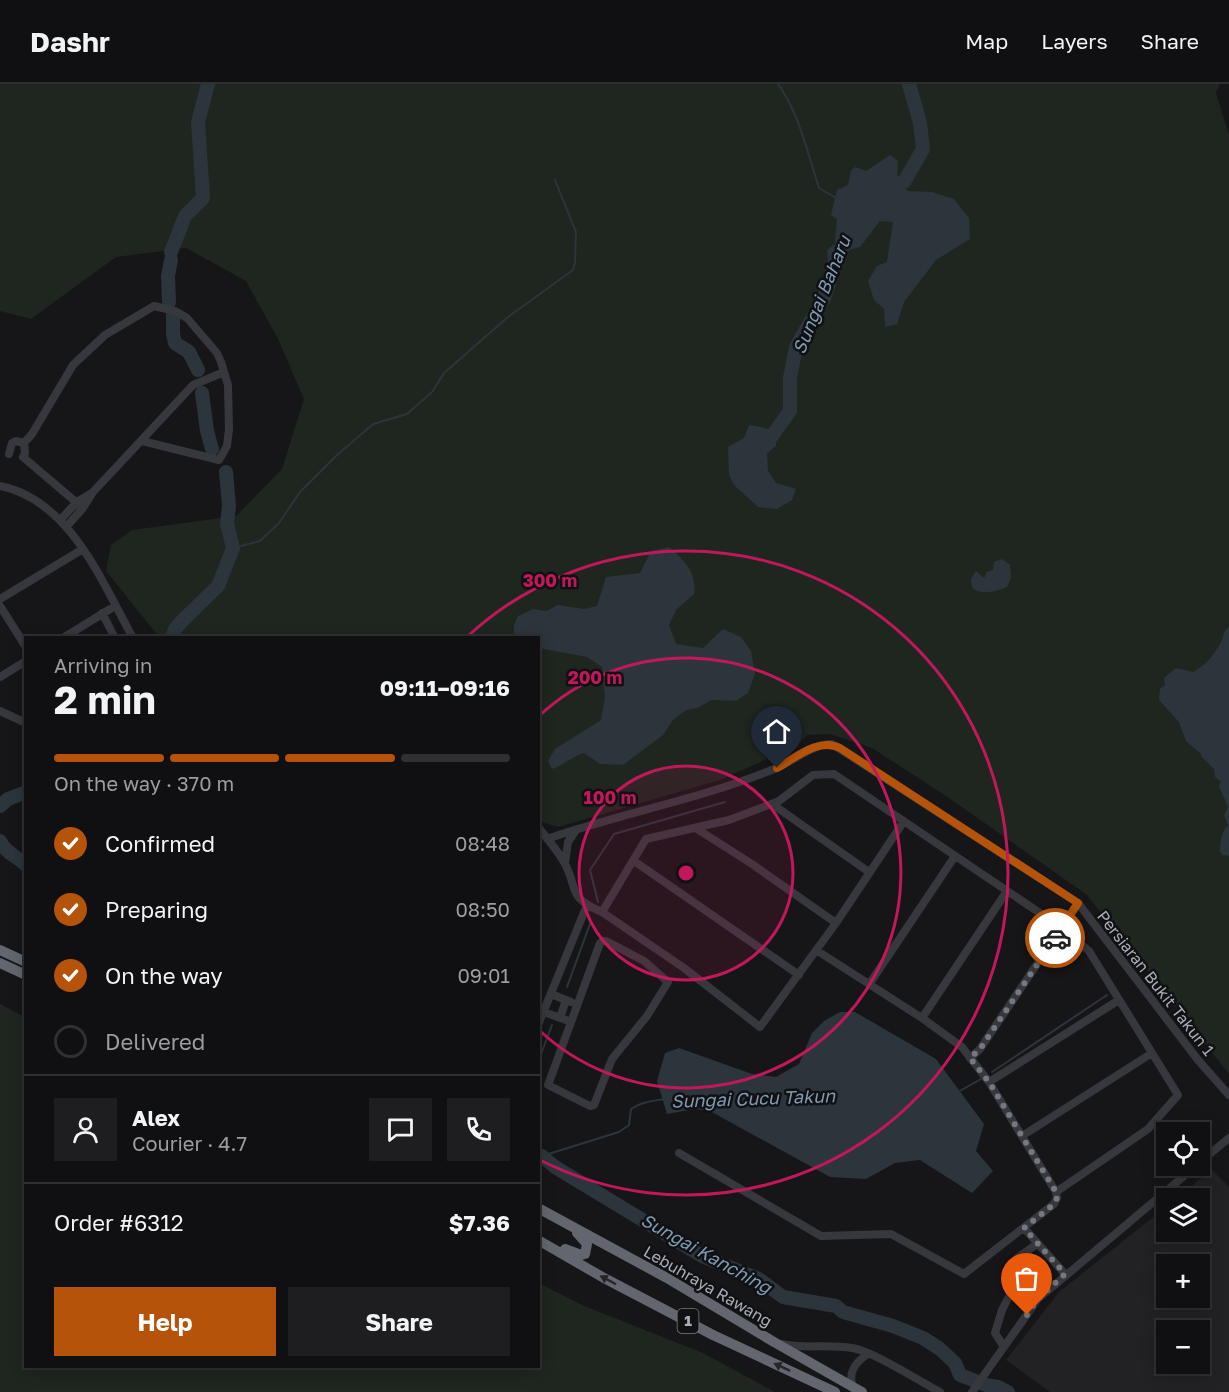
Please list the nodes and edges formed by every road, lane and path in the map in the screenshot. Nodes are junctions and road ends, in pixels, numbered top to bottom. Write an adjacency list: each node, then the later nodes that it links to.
1 (224, 372): 2 (street); 2 (street); 3 (street)
2 (142, 441): 8 (street)
3 (24, 443): 4 (street); 6 (street)
4 (9, 454): 5 (street); 6 (street)
5 (0, 456)
6 (23, 457): 8 (street)
7 (0, 486): 9 (street)
8 (80, 505): 9 (street); 10 (street)
9 (61, 519): 10 (street)
10 (67, 526): 11 (street)
11 (83, 549): 12 (street); 14 (street)
12 (0, 599)
13 (0, 606): 19 (street)
14 (115, 606): 15 (street); 18 (street)
15 (102, 614): 16 (street); 17 (street)
16 (66, 636)
17 (114, 636)
18 (132, 636)
19 (24, 644)
20 (24, 662): 21 (street)
21 (0, 677)
22 (0, 711): 23 (street)
23 (24, 722)
24 (772, 804): 25 (street); 28 (street); 33 (street)
25 (904, 821): 30 (street); 33 (street)
26 (577, 828): 29 (street); 32 (street); 35 (street, Persiaran Bukit Takun 1)
27 (540, 829): 29 (street)
28 (697, 829): 31 (street); 38 (street)
29 (547, 838): 32 (street)
30 (955, 856): 34 (street); 46 (street)
31 (633, 861): 37 (street); 45 (street)
32 (565, 863): 36 (street)
33 (869, 873): 38 (street)
34 (1007, 891): 39 (street); 50 (street)
35 (1078, 903): 39 (street); 56 (street, Persiaran Bukit Takun 1)
36 (587, 905): 37 (street); 47 (street)
37 (602, 912): 45 (street)
38 (836, 922): 41 (street)
39 (1062, 928): 48 (street); 53 (street)
40 (0, 950): 42 (highway)
41 (816, 950): 45 (street); 46 (street)
42 (24, 961)
43 (0, 963): 44 (highway)
44 (24, 974)
45 (799, 975)
46 (870, 983): 50 (street)
47 (551, 994): 49 (street); 49 (street)
48 (1119, 1000): 52 (street); 54 (street)
49 (544, 1012): 51 (street)
50 (922, 1018): 53 (street)
51 (540, 1021)
52 (1152, 1053): 57 (street); 62 (street)
53 (970, 1058): 54 (street)
54 (989, 1082): 57 (street)
55 (548, 1085): 55 (street)
56 (1229, 1095)
57 (1022, 1136): 62 (street)
58 (1229, 1138): 60 (street)
59 (679, 1153): 65 (street)
60 (1210, 1154)
61 (1184, 1176): 68 (street)
62 (1056, 1192): 65 (street)
63 (540, 1209): 64 (highway, Lebuhraya Rawang / 1)
64 (566, 1222): 66 (highway); 69 (highway, Lebuhraya Rawang / 1)
65 (1024, 1228): 67 (street)
66 (541, 1242): 73 (highway, 1, one-way to 66)
67 (1037, 1244): 68 (street); 70 (street)
68 (1065, 1274): 70 (street)
69 (774, 1342): 71 (street); 72 (highway, Lebuhraya Rawang / 1)
70 (1004, 1347): 75 (street)
71 (868, 1354): 72 (street); 74 (street)
72 (858, 1389)
73 (835, 1392)
74 (940, 1392)
75 (972, 1392)

